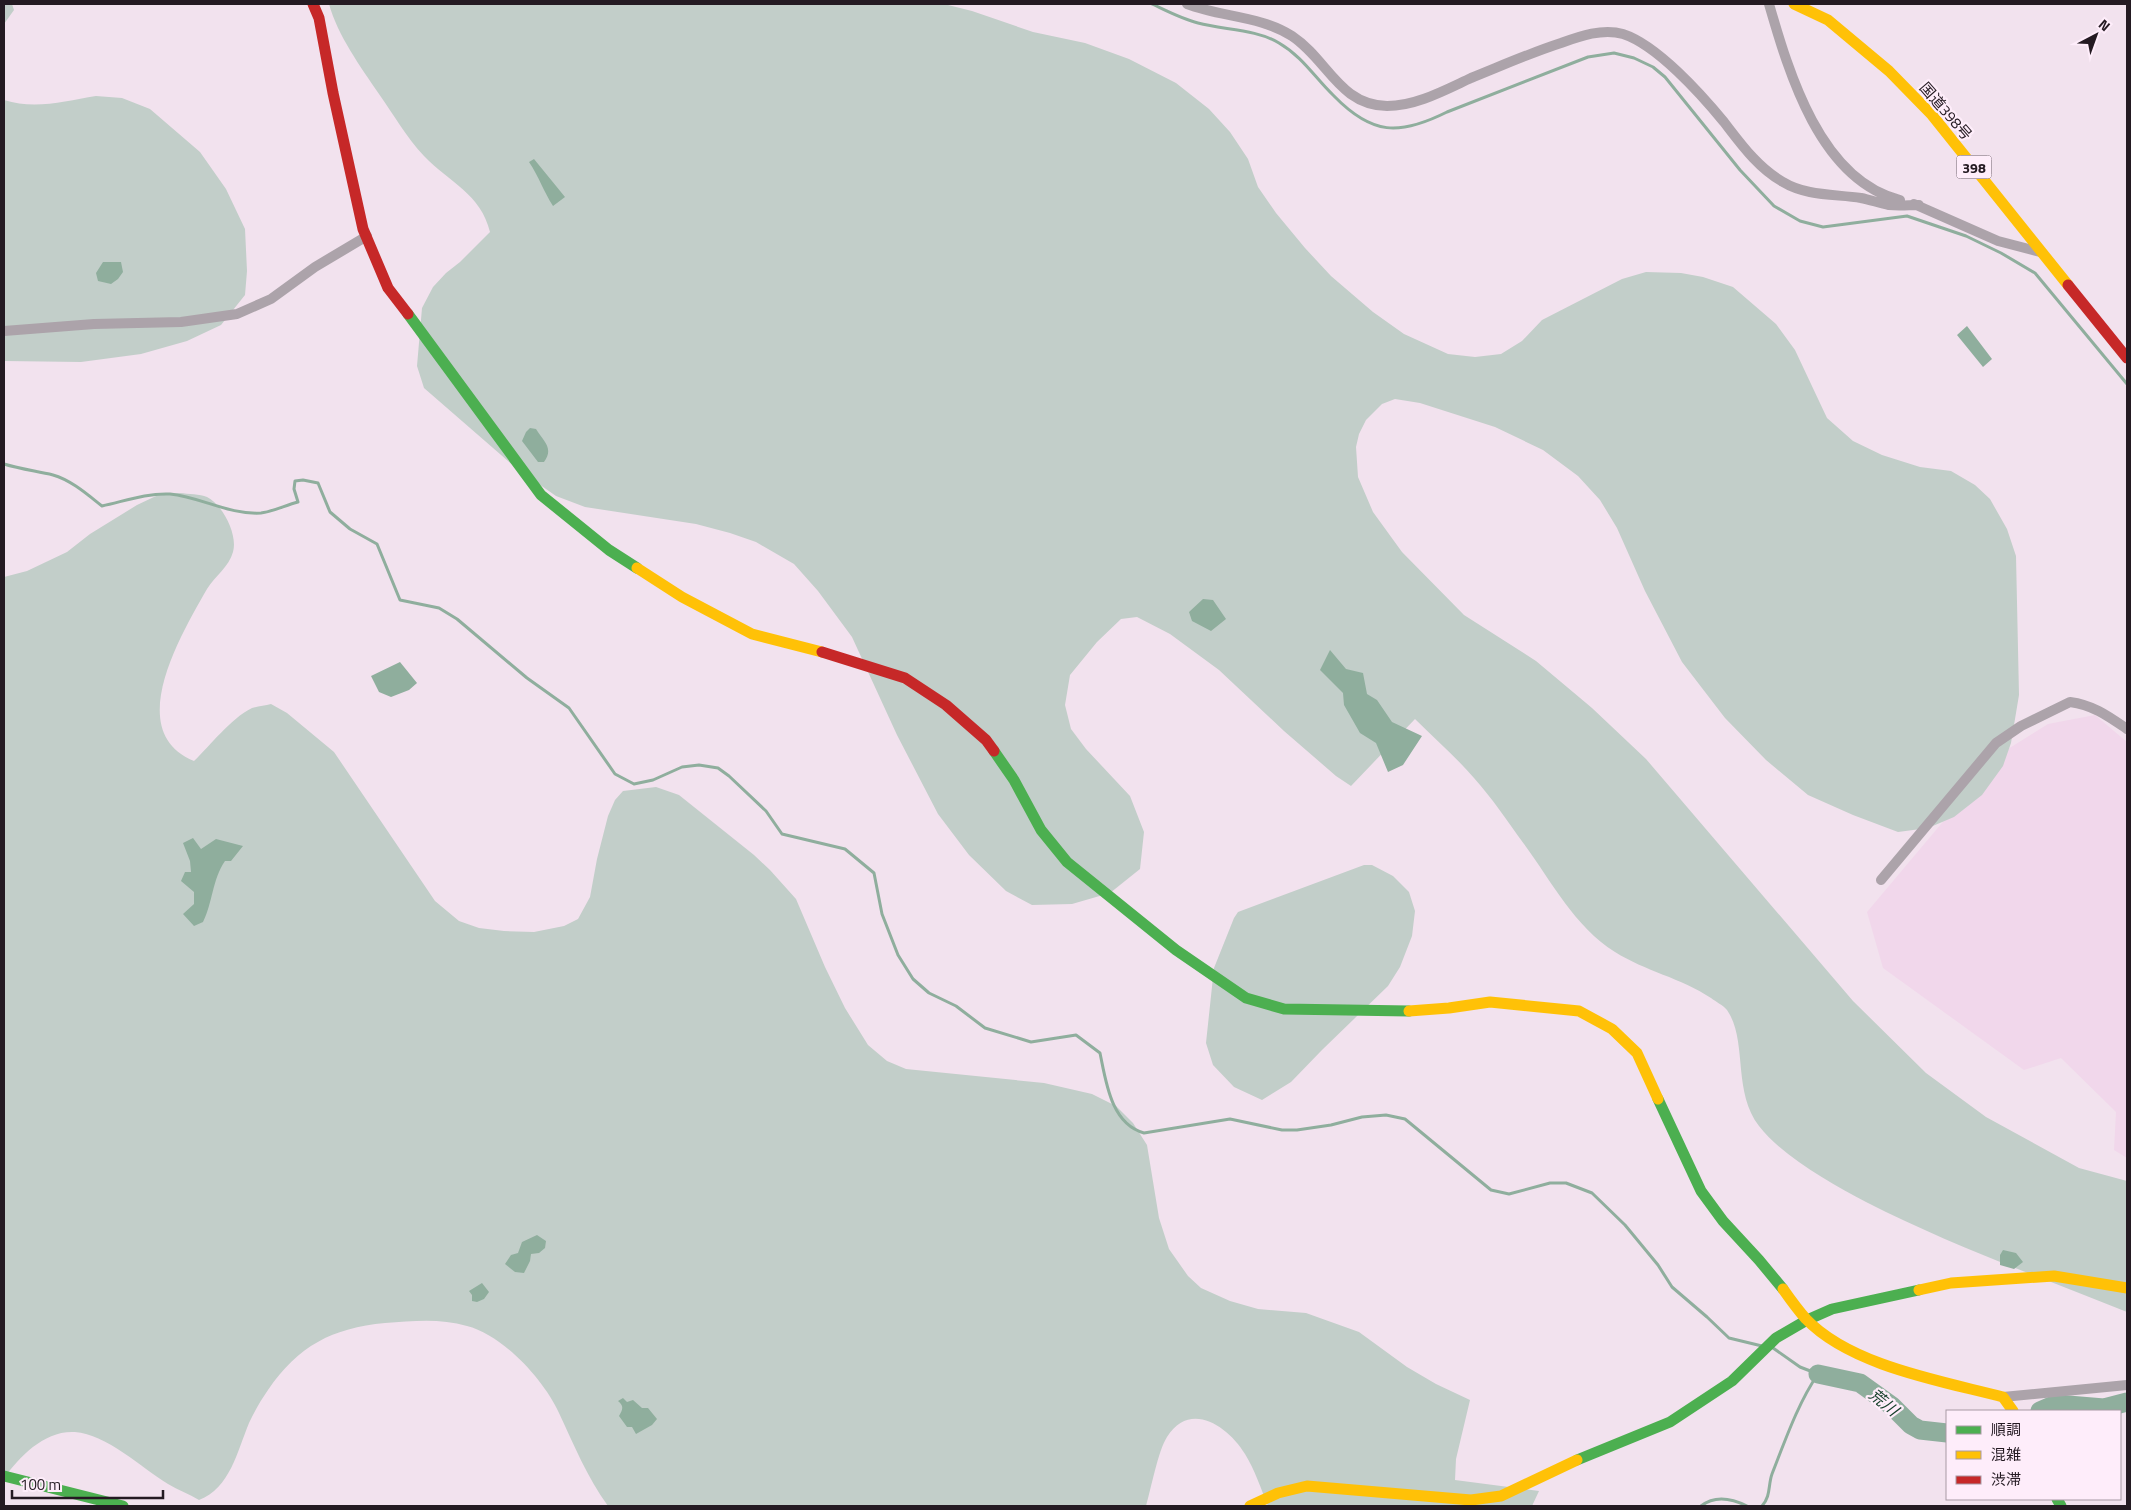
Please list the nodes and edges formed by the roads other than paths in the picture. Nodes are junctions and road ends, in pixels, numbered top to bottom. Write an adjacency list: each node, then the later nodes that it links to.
1 (313, 4): 6 (main road)
2 (1187, 4): 5 (street)
3 (1769, 4): 5 (street)
4 (1794, 4): 7 (main road, 国道398号 / 398)
5 (1919, 205): 7 (street)
6 (367, 236): 8 (street); 13 (main road)
7 (2043, 252): 9 (main road, 国道398号 / 398)
8 (4, 330)
9 (2127, 358)
10 (2127, 729): 11 (street)
11 (1881, 880)
12 (2127, 1288): 13 (main road)
13 (1807, 1320): 15 (main road); 19 (main road)
14 (2127, 1385): 15 (street)
15 (2002, 1397): 16 (main road)
16 (2012, 1410)
17 (4, 1476): 18 (main road)
18 (123, 1506)
19 (1250, 1506)

